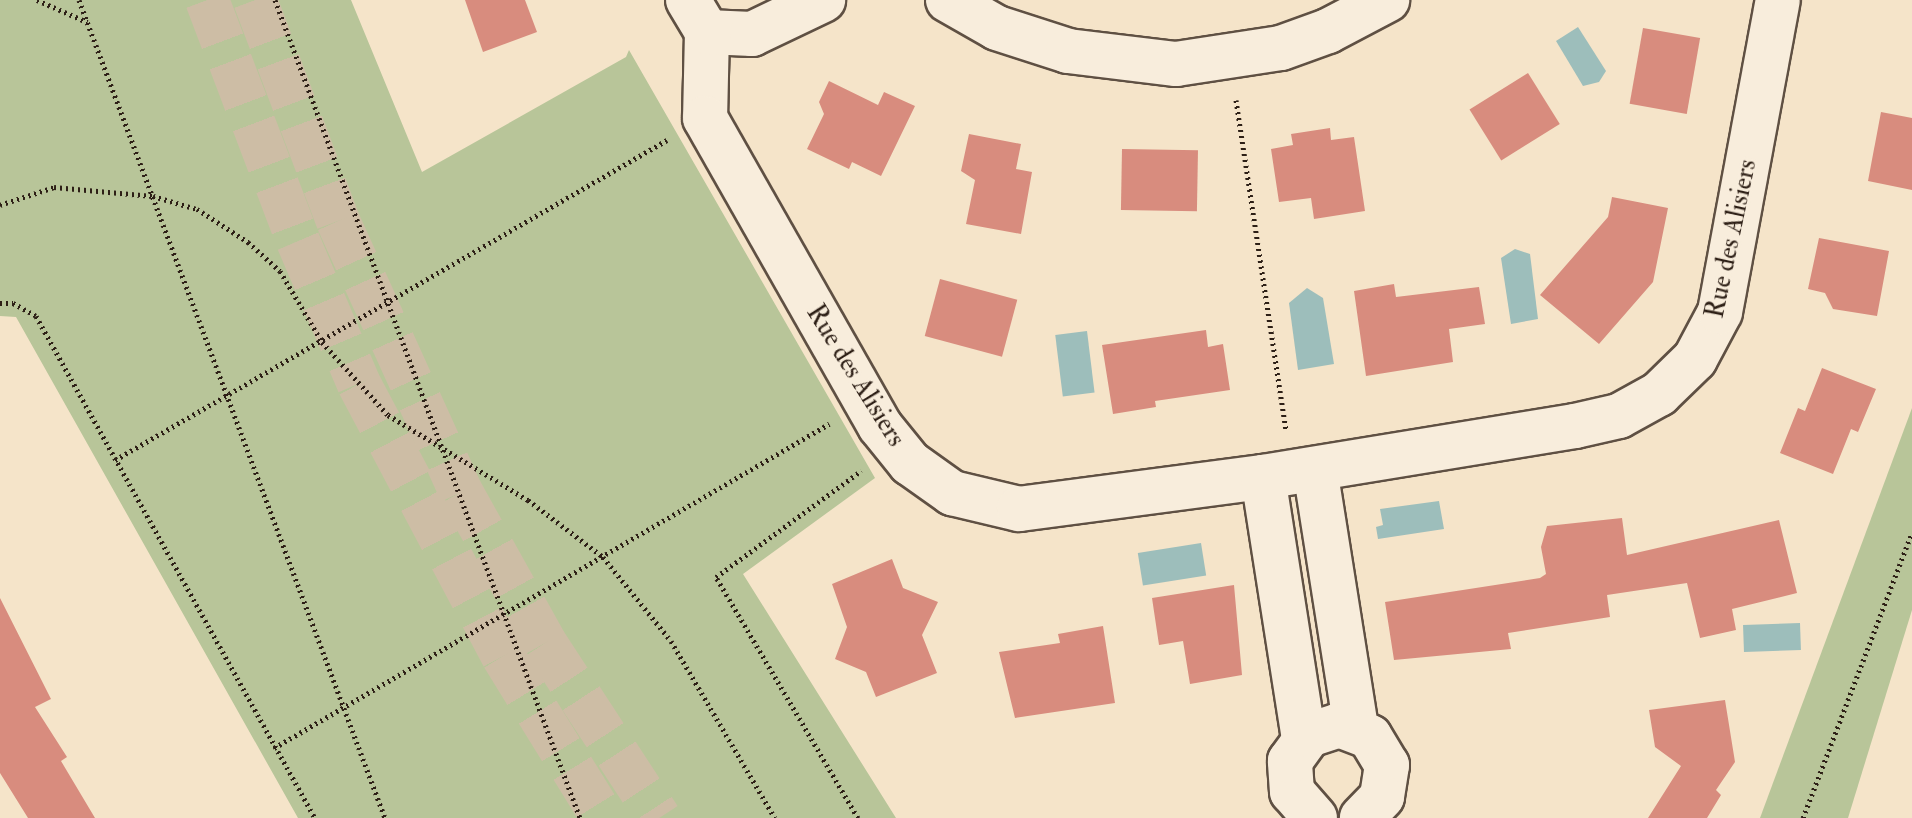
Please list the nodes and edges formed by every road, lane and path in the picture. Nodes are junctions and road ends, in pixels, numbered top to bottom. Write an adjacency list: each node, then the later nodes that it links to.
1 (37, 0): 9 (path)
2 (79, 0): 9 (path)
3 (275, 0): 14 (path)
4 (823, 0): 8 (street)
5 (948, 0): 10 (street)
6 (1387, 0): 10 (street)
7 (1778, 0): 22 (street, Rue des Alisiers)
8 (698, 16): 11 (street)
9 (87, 23): 12 (path)
10 (1230, 59): 22 (path)
11 (705, 118): 14 (path); 18 (street, Rue des Alisiers)
12 (153, 196): 13 (path); 16 (path); 17 (path)
13 (0, 205)
14 (389, 301): 16 (path); 20 (path)
15 (0, 303): 21 (path)
16 (322, 342): 17 (path); 20 (path)
17 (226, 397): 21 (path); 26 (path)
18 (866, 402): 19 (street, Rue des Alisiers); 24 (path)
19 (895, 446): 22 (street, Rue des Alisiers); 34 (path)
20 (443, 448): 24 (path); 25 (path)
21 (115, 460): 29 (path)
22 (1290, 473): 27 (street); 28 (street)
23 (1912, 533): 37 (path)
24 (603, 557): 25 (path); 33 (path)
25 (505, 614): 26 (path); 32 (path)
26 (344, 708): 29 (path); 31 (path)
27 (1356, 728): 28 (street); 36 (street)
28 (1304, 740): 35 (street)
29 (274, 748): 30 (path)
30 (315, 818)
31 (385, 818)
32 (580, 818)
33 (775, 818)
34 (858, 818)
35 (1315, 818)
36 (1362, 818)
37 (1803, 818)

